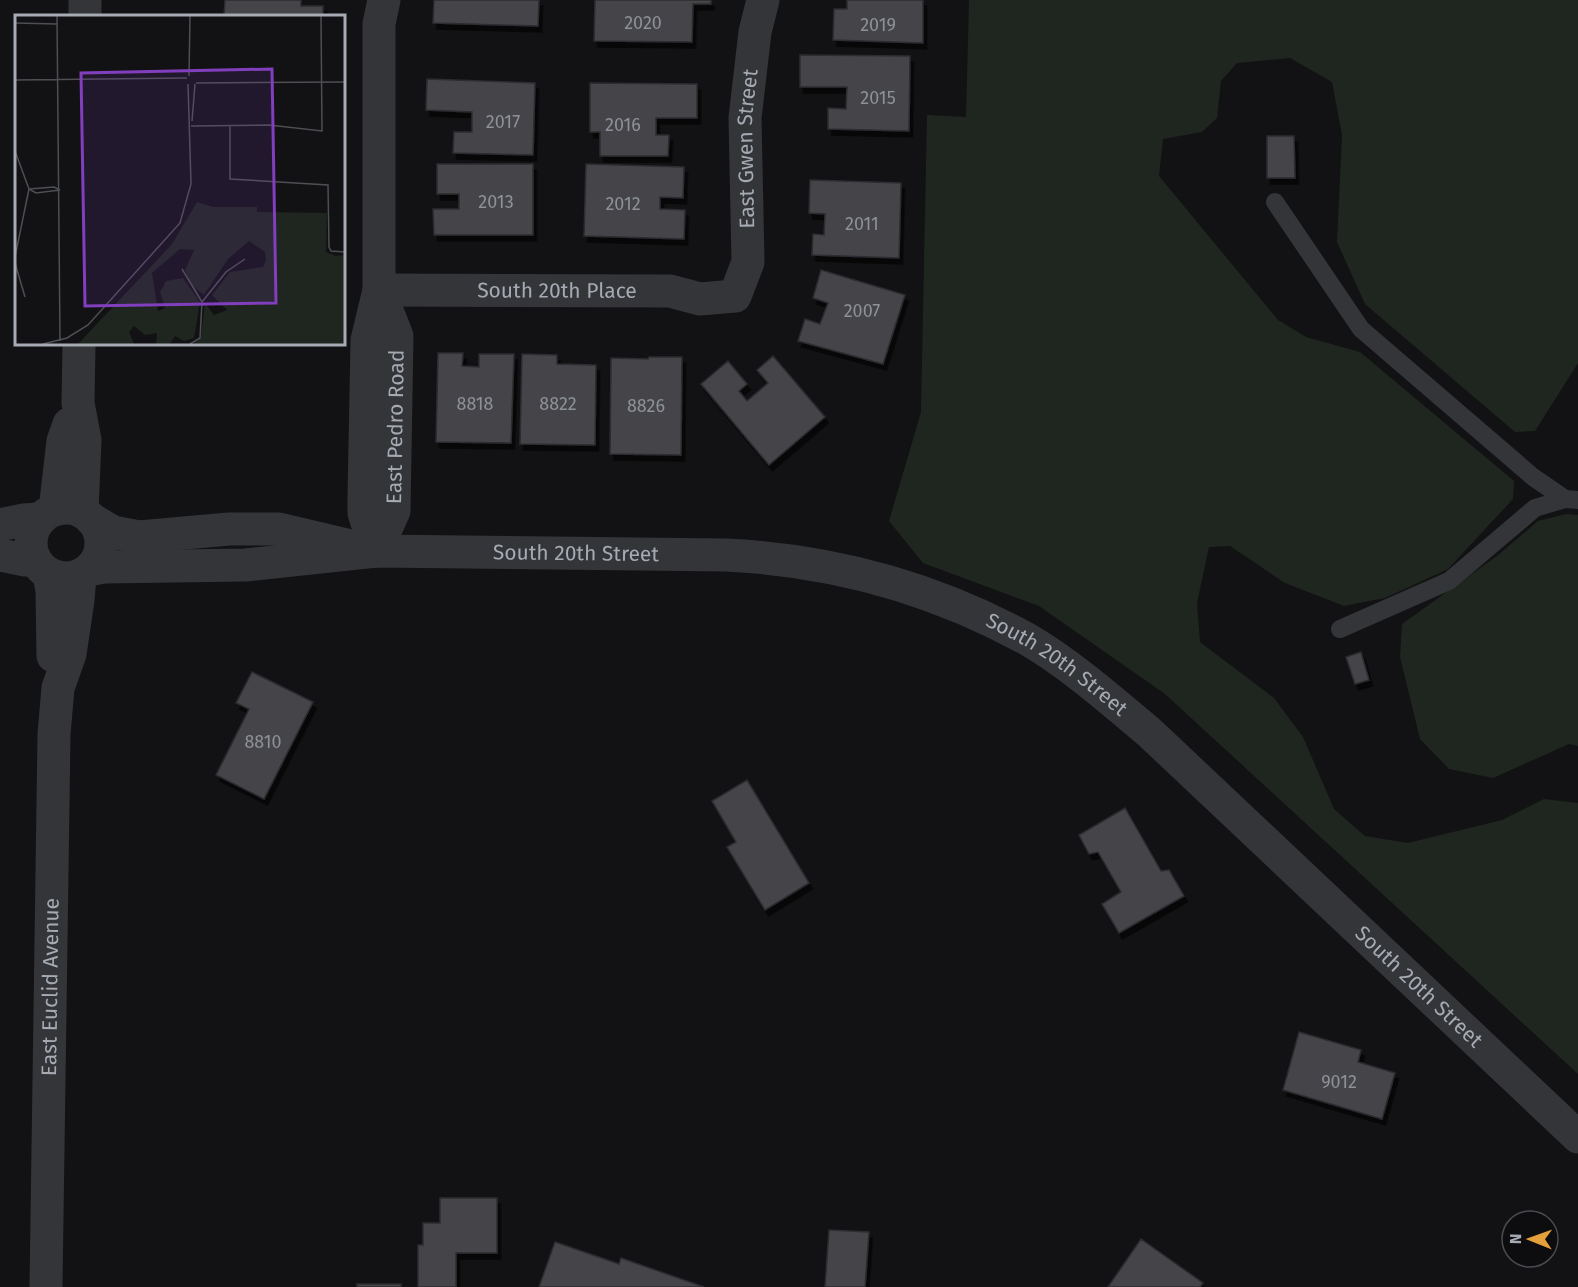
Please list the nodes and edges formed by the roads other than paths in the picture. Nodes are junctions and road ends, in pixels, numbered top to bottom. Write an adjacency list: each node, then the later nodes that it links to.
1 (384, 0): 4 (street, East Pedro Road)
2 (763, 0): 5 (street, East Gwen Street)
3 (1275, 202): 7 (lane)
4 (379, 290): 5 (street, South 20th Place); 10 (street, East Pedro Road)
5 (735, 296)
6 (79, 345): 8 (street)
7 (1571, 499): 13 (lane)
8 (67, 515): 9 (street); 10 (street, South 20th Street); 12 (street); 12 (street)
9 (0, 525)
10 (376, 551): 12 (street, South 20th Street); 14 (street, South 20th Street)
11 (0, 555): 12 (street, South 20th Street)
12 (63, 570): 15 (street, East Euclid Avenue)
13 (1340, 629)
14 (1578, 1137)
15 (46, 1287)

